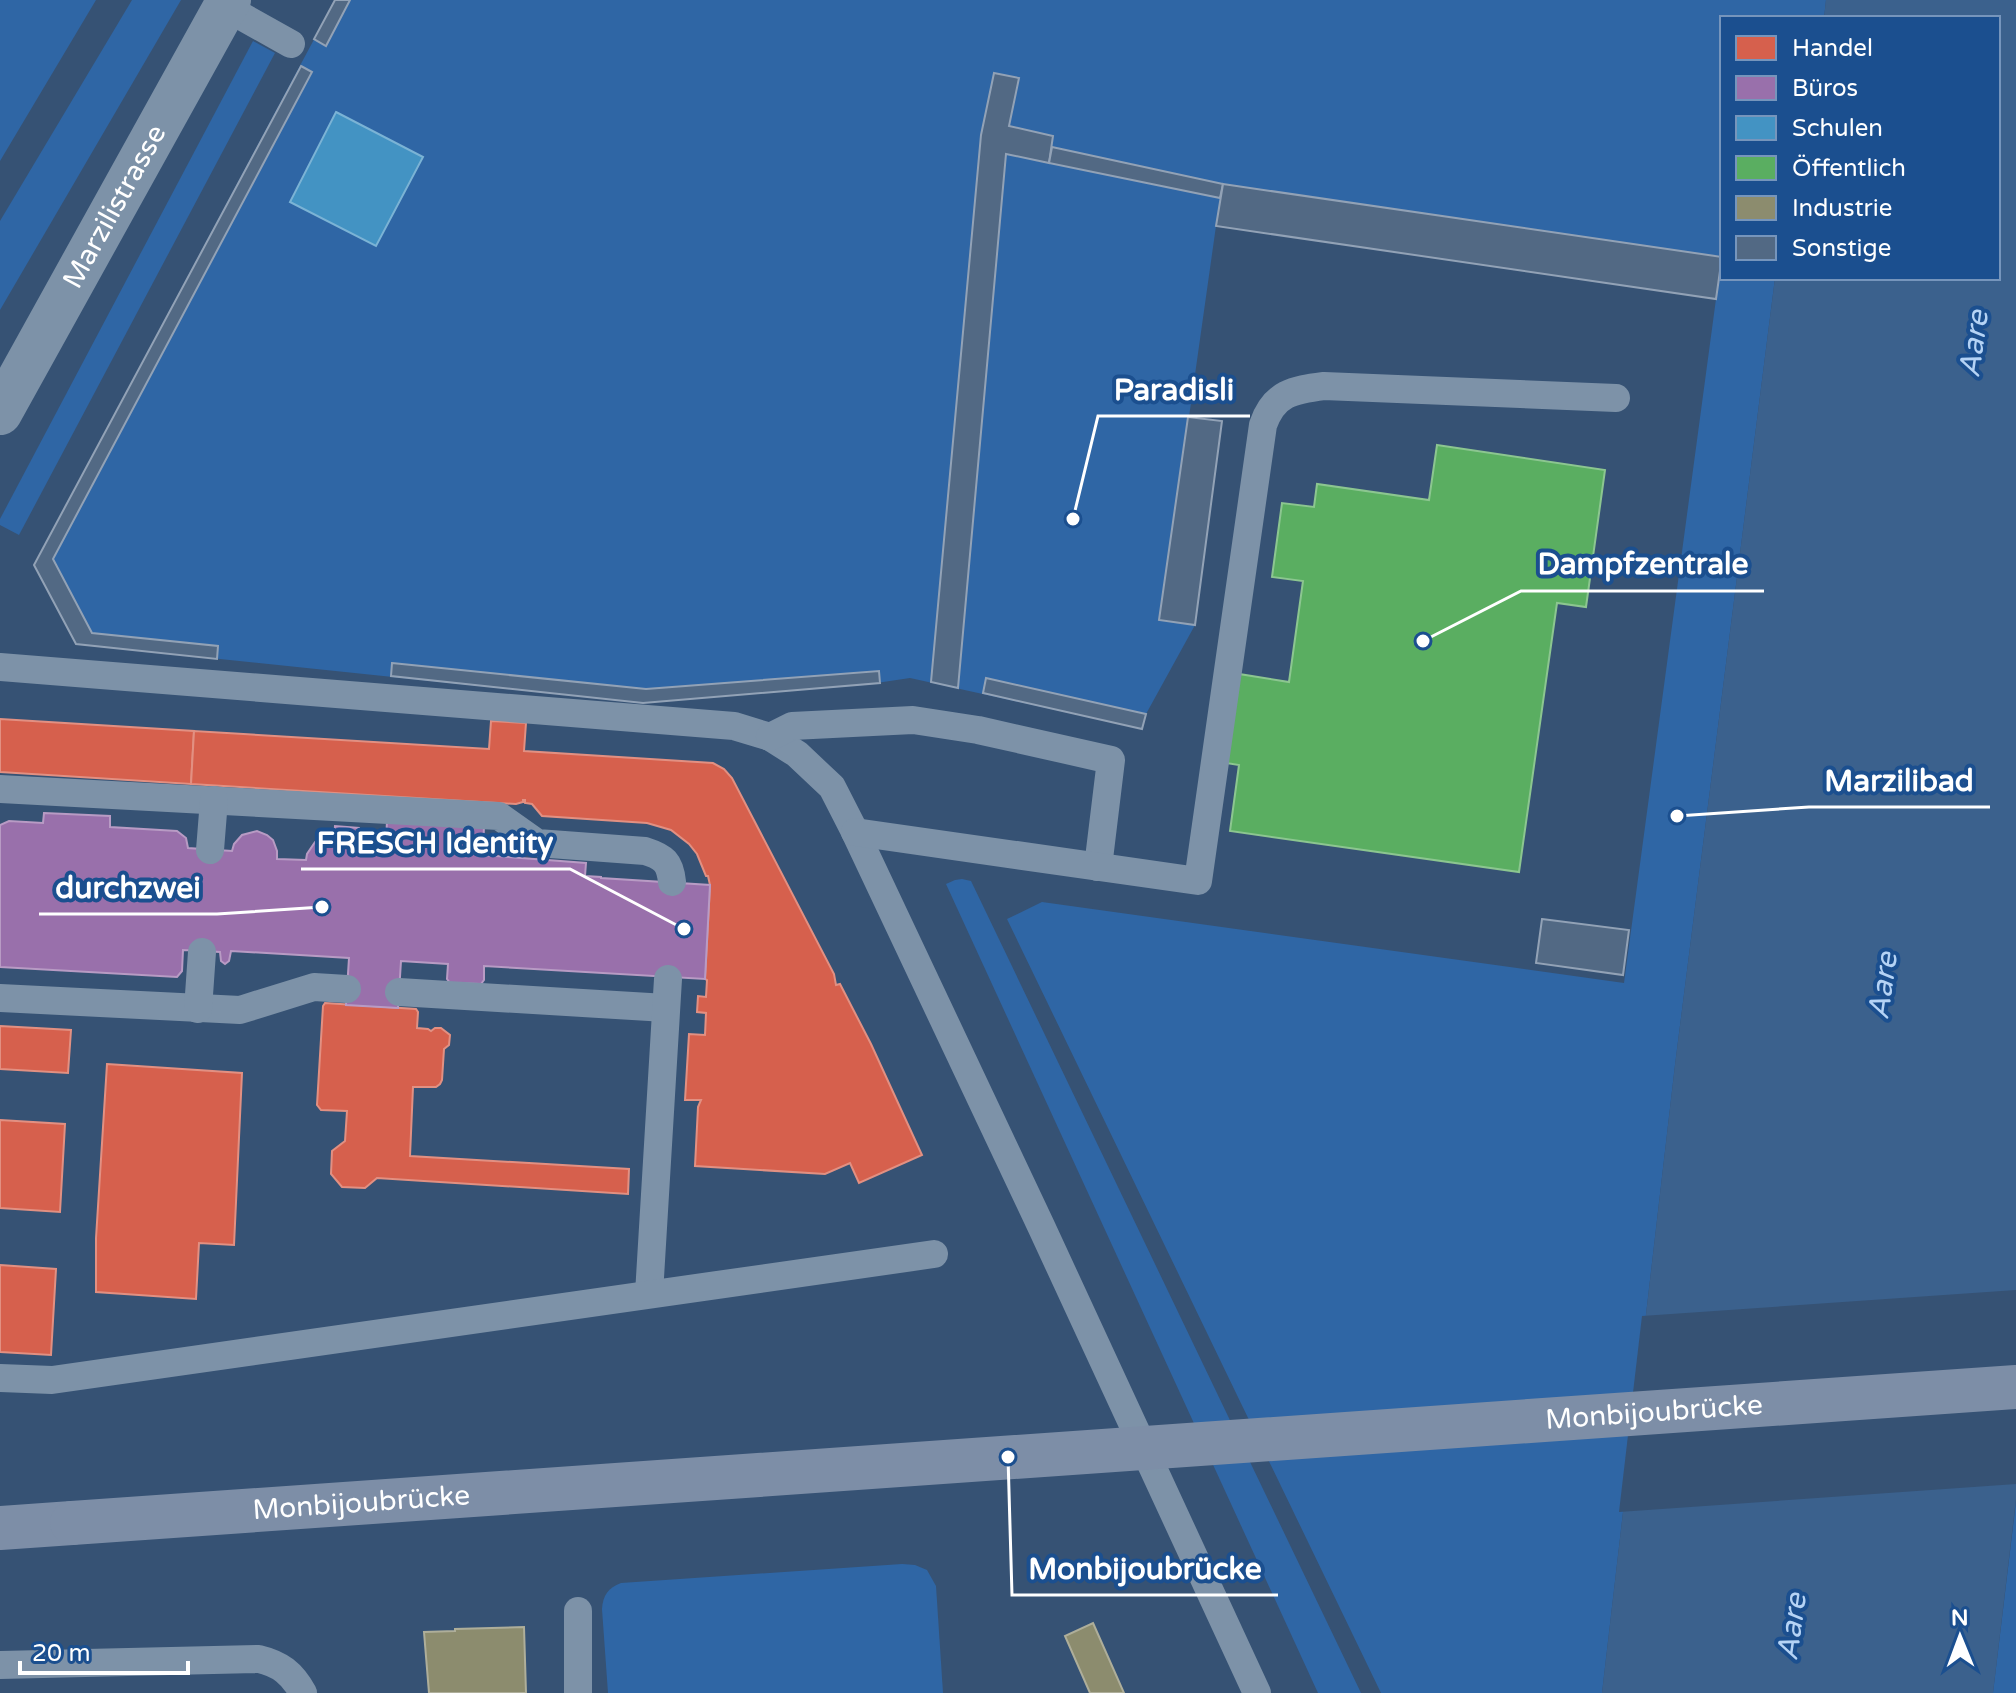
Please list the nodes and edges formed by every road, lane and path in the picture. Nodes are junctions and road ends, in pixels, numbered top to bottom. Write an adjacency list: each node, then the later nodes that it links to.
1 (227, 4): 2 (lane); 4 (street, Marzilistrasse)
2 (291, 44)
3 (1616, 398): 11 (lane)
4 (0, 413)
5 (0, 667): 6 (lane)
6 (770, 737): 9 (lane); 11 (lane)
7 (0, 789): 8 (lane)
8 (214, 800): 10 (lane); 12 (lane)
9 (855, 832): 11 (lane); 29 (lane)
10 (210, 850)
11 (1098, 867)
12 (672, 882)
13 (202, 952): 19 (lane)
14 (668, 979): 18 (lane)
15 (347, 989): 19 (lane)
16 (399, 992): 18 (lane)
17 (0, 998): 19 (lane)
18 (666, 1008): 21 (lane)
19 (198, 1009)
20 (934, 1254): 21 (lane)
21 (649, 1294): 22 (lane)
22 (0, 1378)
23 (2016, 1387): 24 (main road, Monbijoubrücke, bridge)
24 (0, 1528)
25 (578, 1611): 28 (lane)
26 (0, 1665): 27 (lane)
27 (303, 1693)
28 (578, 1693)
29 (1257, 1693)

